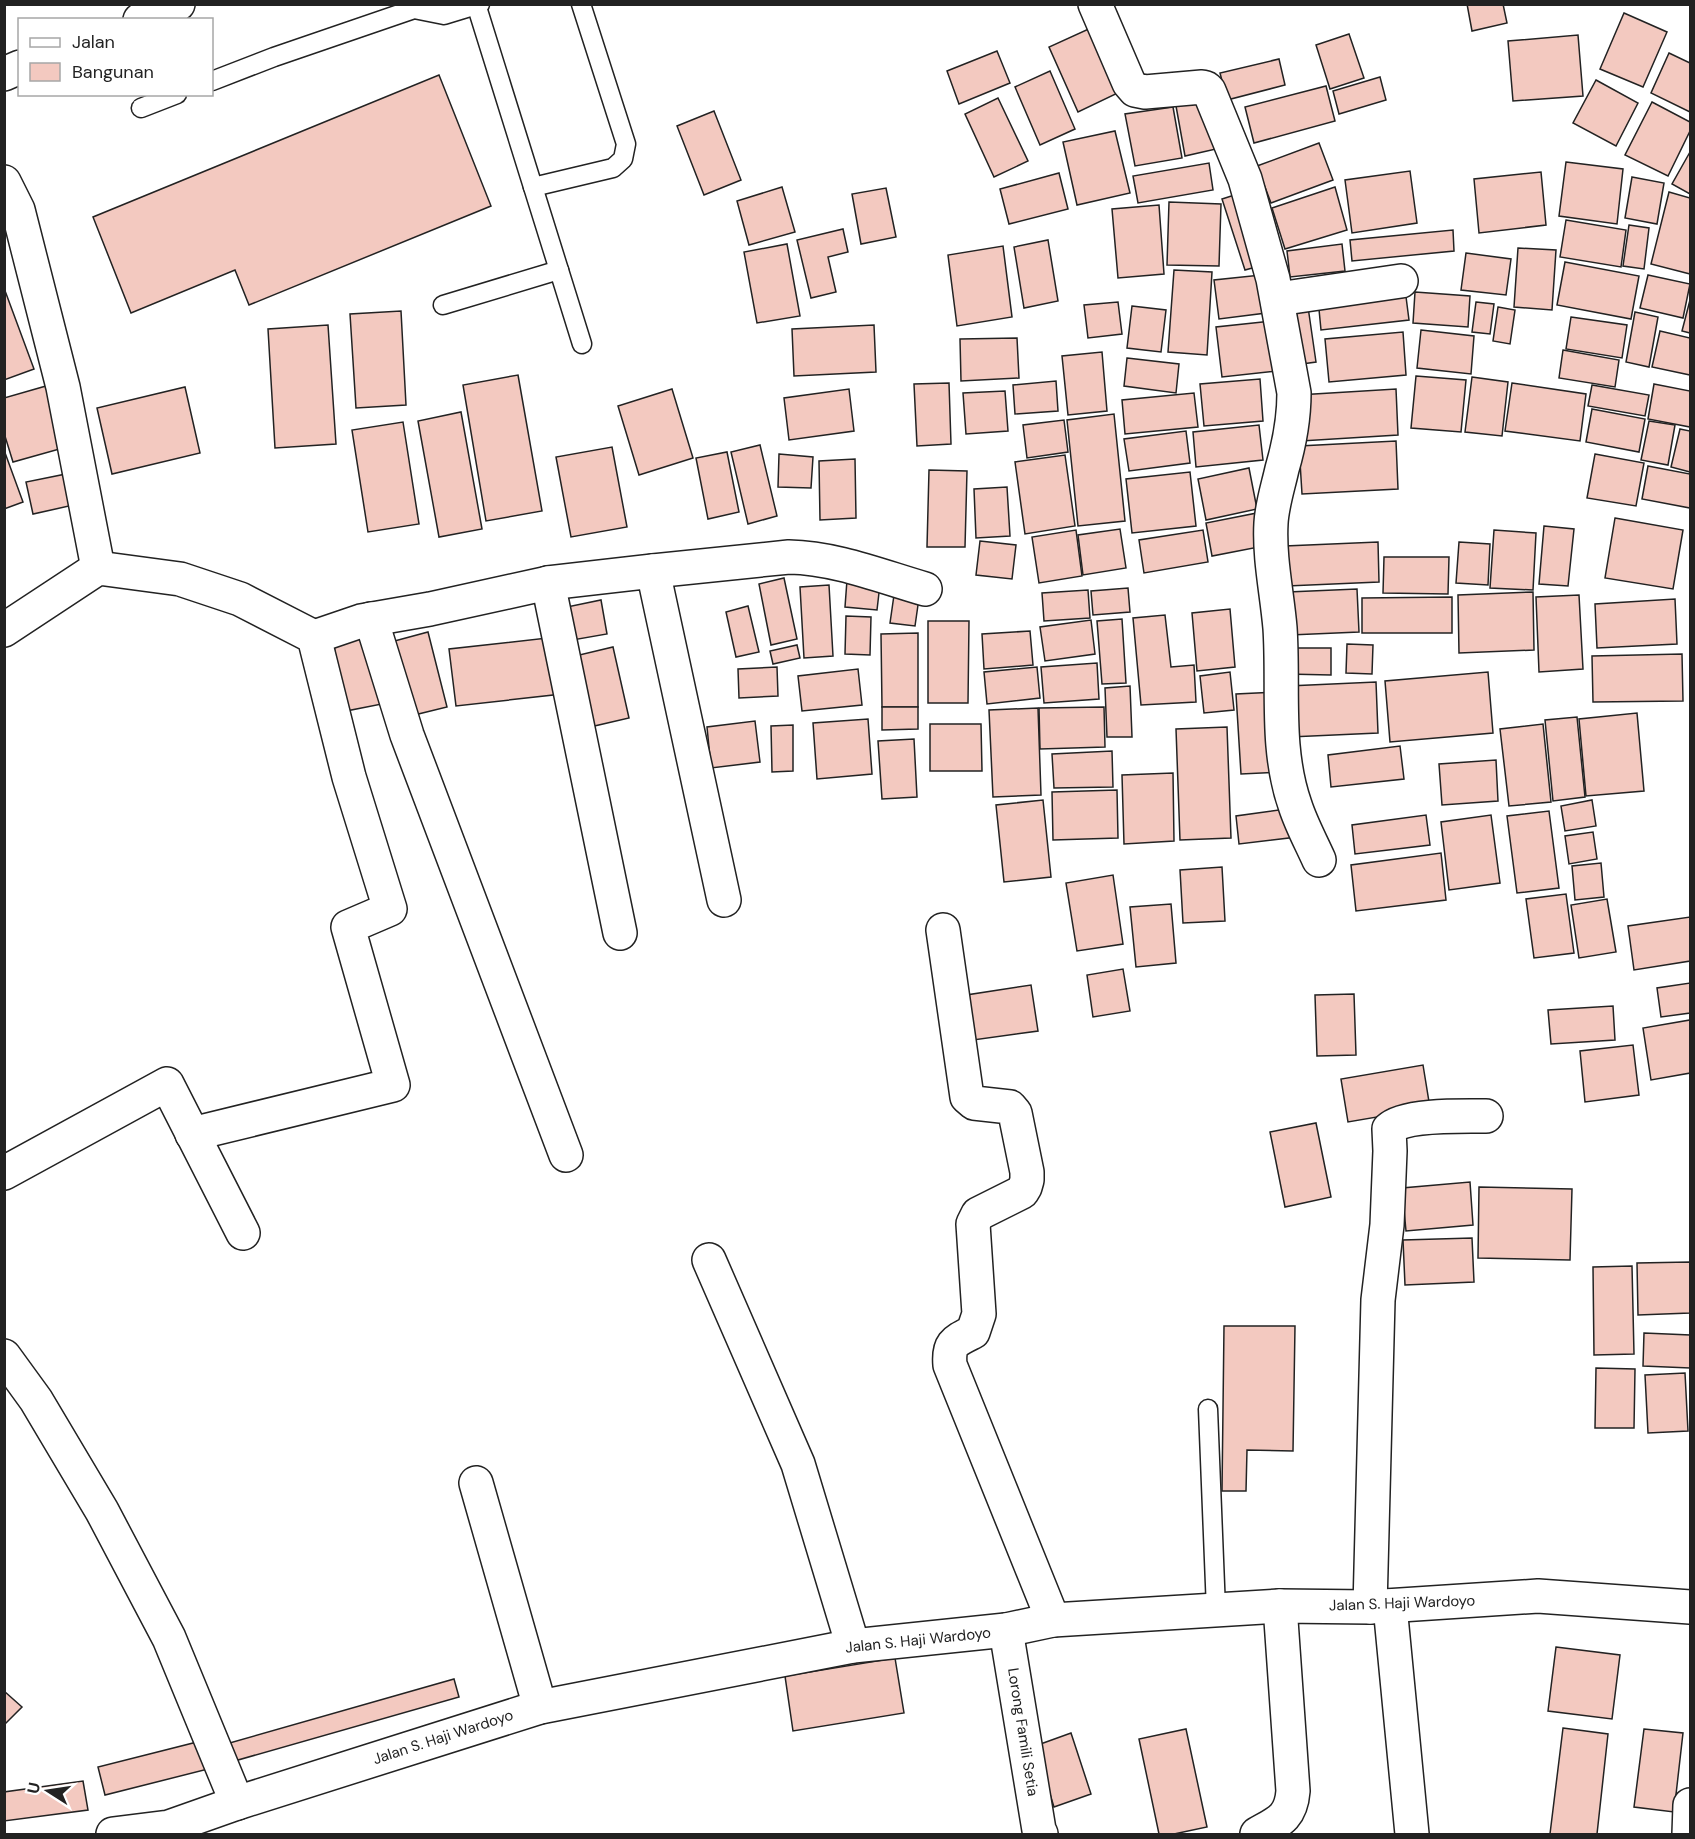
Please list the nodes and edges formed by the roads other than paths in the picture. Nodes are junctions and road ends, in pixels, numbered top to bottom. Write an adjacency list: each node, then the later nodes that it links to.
1 (178, 4): 5 (street)
2 (581, 4): 12 (lane)
3 (1095, 4): 15 (street)
4 (478, 5): 8 (lane); 12 (lane)
5 (145, 18)
6 (18, 68): 7 (street)
7 (4, 74)
8 (213, 81)
9 (172, 96): 10 (lane)
10 (141, 108)
11 (4, 182): 18 (street)
12 (533, 187): 13 (lane)
13 (559, 270): 16 (lane); 17 (lane)
14 (1401, 281): 15 (street)
15 (1278, 299): 25 (street)
16 (443, 305)
17 (582, 344)
18 (95, 555): 23 (street); 24 (street)
19 (652, 571): 20 (street); 21 (street); 26 (street)
20 (548, 583): 22 (street); 28 (street)
21 (925, 588)
22 (371, 619): 24 (street); 31 (street)
23 (4, 630)
24 (314, 637): 30 (street)
25 (1319, 860)
26 (724, 900)
27 (943, 930): 42 (street)
28 (620, 933)
29 (1486, 1116): 39 (street)
30 (192, 1134): 32 (street); 33 (street)
31 (566, 1155)
32 (4, 1173)
33 (243, 1233)
34 (709, 1260): 44 (street)
35 (4, 1356): 46 (street)
36 (1208, 1409): 41 (lane)
37 (476, 1483): 45 (street)
38 (1280, 1606): 39 (street, Jalan S. Haji Wardoyo); 41 (street, Jalan S. Haji Wardoyo); 51 (street)
39 (1380, 1606): 40 (street, Jalan S. Haji Wardoyo); 52 (street)
40 (1690, 1606)
41 (1216, 1610): 42 (street, Jalan S. Haji Wardoyo)
42 (1053, 1620): 43 (street, Jalan S. Haji Wardoyo)
43 (1006, 1630): 44 (street, Jalan S. Haji Wardoyo); 50 (street, Lorong Famili Setia)
44 (853, 1646): 45 (street, Jalan S. Haji Wardoyo)
45 (540, 1707): 46 (street, Jalan S. Haji Wardoyo)
46 (237, 1803): 48 (street, Jalan S. Haji Wardoyo)
47 (1690, 1805): 53 (street)
48 (166, 1831): 49 (street, Jalan S. Haji Wardoyo)
49 (113, 1834)
50 (1041, 1834)
51 (1257, 1834)
52 (1412, 1834)
53 (1689, 1834)

